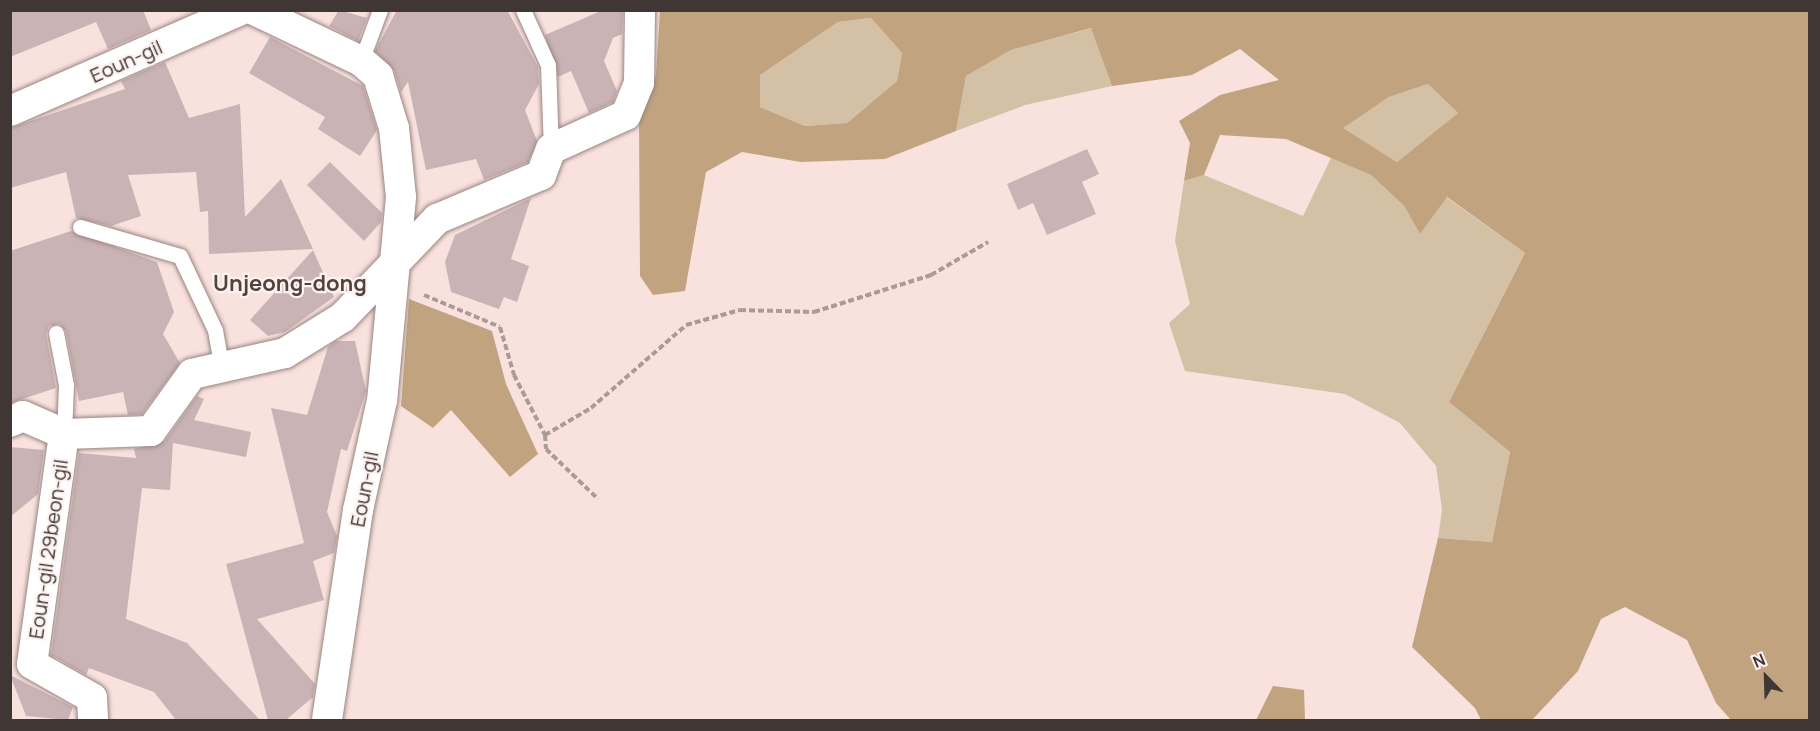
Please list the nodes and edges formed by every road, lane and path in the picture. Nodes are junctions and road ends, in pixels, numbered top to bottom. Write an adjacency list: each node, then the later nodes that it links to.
1 (241, 10): 7 (street, Eoun-gil)
2 (254, 10): 6 (street, Eoun-gil)
3 (380, 10): 6 (lane)
4 (523, 10): 8 (lane)
5 (640, 10): 8 (street)
6 (361, 61): 11 (street, Eoun-gil)
7 (10, 111)
8 (551, 149): 11 (street)
9 (80, 227): 13 (lane)
10 (988, 242): 16 (path)
11 (396, 256): 13 (street, Eoun-gil 29beon-gil); 16 (path); 19 (street, Eoun-gil)
12 (56, 333): 15 (lane, Eoun-gil 29beon-gil)
13 (222, 364): 15 (street, Eoun-gil 29beon-gil)
14 (10, 422): 15 (street, Eoun-gil 29beon-gil)
15 (64, 434): 18 (street, Eoun-gil 29beon-gil)
16 (545, 435): 17 (path)
17 (598, 499)
18 (93, 720)
19 (327, 720)

